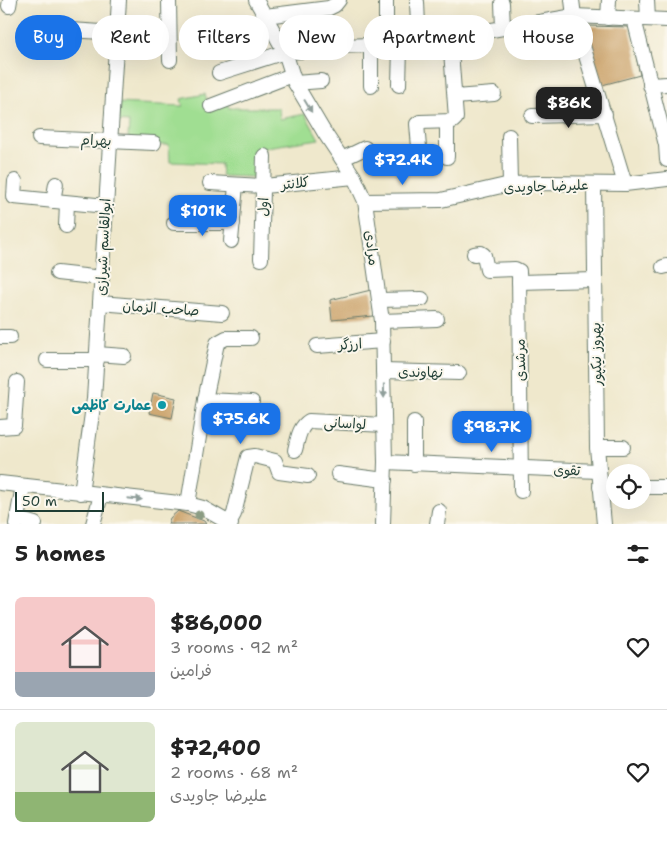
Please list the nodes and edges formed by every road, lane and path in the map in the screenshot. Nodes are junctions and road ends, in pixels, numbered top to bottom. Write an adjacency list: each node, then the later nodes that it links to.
1 (119, 0): 11 (street, ابوالقاسم شیرازی)
2 (169, 0): 27 (street)
3 (256, 0): 12 (street, مرادی)
4 (339, 0): 16 (street)
5 (386, 0): 13 (street)
6 (572, 0): 15 (street)
7 (609, 0): 18 (street)
8 (647, 0): 19 (street)
9 (417, 2): 14 (street)
10 (502, 4): 22 (street)
11 (118, 15)
12 (264, 15)
13 (388, 15)
14 (418, 15)
15 (574, 15)
16 (269, 16)
17 (593, 17): 18 (street)
18 (608, 18): 19 (street)
19 (641, 19): 20 (street); 38 (street)
20 (667, 20)
21 (269, 23): 24 (street, مرادی)
22 (503, 28): 23 (street)
23 (494, 30)
24 (279, 41)
25 (279, 54): 33 (street)
26 (114, 60): 49 (street, ابوالقاسم شیرازی)
27 (170, 60)
28 (287, 60): 34 (street, مرادی)
29 (371, 60): 39 (street)
30 (395, 60): 37 (street)
31 (452, 60): 41 (street)
32 (588, 60): 43 (street)
33 (219, 73)
34 (293, 79): 35 (street); 42 (street); 54 (street, مرادی, one-way to 54)
35 (321, 81)
36 (667, 84): 38 (street)
37 (399, 85)
38 (650, 85): 45 (street)
39 (370, 86)
40 (494, 94): 41 (street)
41 (455, 97): 46 (street)
42 (211, 106)
43 (605, 114): 44 (street); 64 (street)
44 (532, 116)
45 (663, 116): 56 (street)
46 (447, 122): 53 (street); 55 (street)
47 (509, 136): 62 (street)
48 (38, 138): 49 (street, بهرام)
49 (110, 140): 50 (street, بهرام); 70 (street, ابوالقاسم شیرازی)
50 (154, 143)
51 (365, 148): 54 (street)
52 (264, 156): 66 (street, اول)
53 (447, 157)
54 (342, 159): 57 (street, مرادی)
55 (420, 159)
56 (667, 160)
57 (354, 177): 66 (street, کلانتر); 68 (street, مرادی)
58 (667, 179): 64 (street, علیرضا جاویدی)
59 (15, 182): 67 (street)
60 (210, 183): 65 (street, کلانتر)
61 (56, 184): 67 (street)
62 (510, 184): 63 (street, علیرضا جاویدی); 68 (street, علیرضا جاویدی)
63 (594, 184): 64 (street, علیرضا جاویدی); 79 (street, بهروز نیکپور)
64 (625, 184)
65 (236, 185): 66 (street, کلانتر); 72 (street)
66 (264, 186): 76 (street, اول)
67 (53, 201): 69 (street)
68 (365, 201): 82 (street, مرادی)
69 (68, 203): 70 (street); 73 (street)
70 (106, 206): 78 (street, ابوالقاسم شیرازی)
71 (174, 223): 72 (street)
72 (233, 223): 74 (street)
73 (66, 226)
74 (231, 241)
75 (474, 254): 80 (street)
76 (261, 259)
77 (57, 274): 78 (street)
78 (102, 278): 83 (street, ابوالقاسم شیرازی)
79 (594, 280): 80 (street); 101 (street, بهروز نیکپور)
80 (518, 282): 106 (street, مرشدی)
81 (422, 299): 82 (street)
82 (379, 300): 86 (street, مرادی)
83 (100, 303): 84 (street, صاحب الزمان); 91 (street, ابوالقاسم شیرازی)
84 (222, 313)
85 (437, 319): 86 (street)
86 (382, 321): 88 (street, مرادی)
87 (251, 338): 96 (street)
88 (383, 341): 89 (street, ارزگر); 93 (street, مرادی)
89 (318, 346)
90 (124, 356): 91 (street)
91 (97, 357): 92 (street); 118 (street, ابوالقاسم شیرازی)
92 (47, 360)
93 (383, 371): 94 (street, نهاوندی); 99 (street, مرادی, one-way to 99)
94 (459, 373)
95 (17, 382): 100 (street)
96 (205, 400): 97 (street); 120 (street)
97 (252, 402)
98 (414, 422): 105 (street)
99 (384, 425): 103 (street, لواسانی); 104 (street, مرادی)
100 (0, 427)
101 (597, 447): 102 (street); 107 (street, بهروز نیکپور)
102 (623, 447)
103 (296, 450)
104 (385, 462): 105 (street, تقوی); 110 (street, مرادی)
105 (414, 464): 106 (street, تقوی)
106 (522, 468): 107 (street, تقوی); 117 (street)
107 (598, 471): 113 (street, بهروز نیکپور)
108 (338, 474): 110 (street)
109 (308, 476): 124 (street)
110 (385, 480): 125 (street, مرادی)
111 (0, 483): 112 (street)
112 (23, 486): 118 (street); 121 (street)
113 (600, 487): 114 (street); 126 (street, بهروز نیکپور)
114 (606, 487)
115 (651, 487): 116 (street)
116 (667, 487)
117 (521, 491)
118 (82, 492): 119 (street)
119 (101, 495): 120 (street, one-way to 120); 123 (street)
120 (188, 504): 124 (street)
121 (17, 521): 122 (street)
122 (35, 524)
123 (93, 524)
124 (230, 524)
125 (385, 524)
126 (604, 524)

